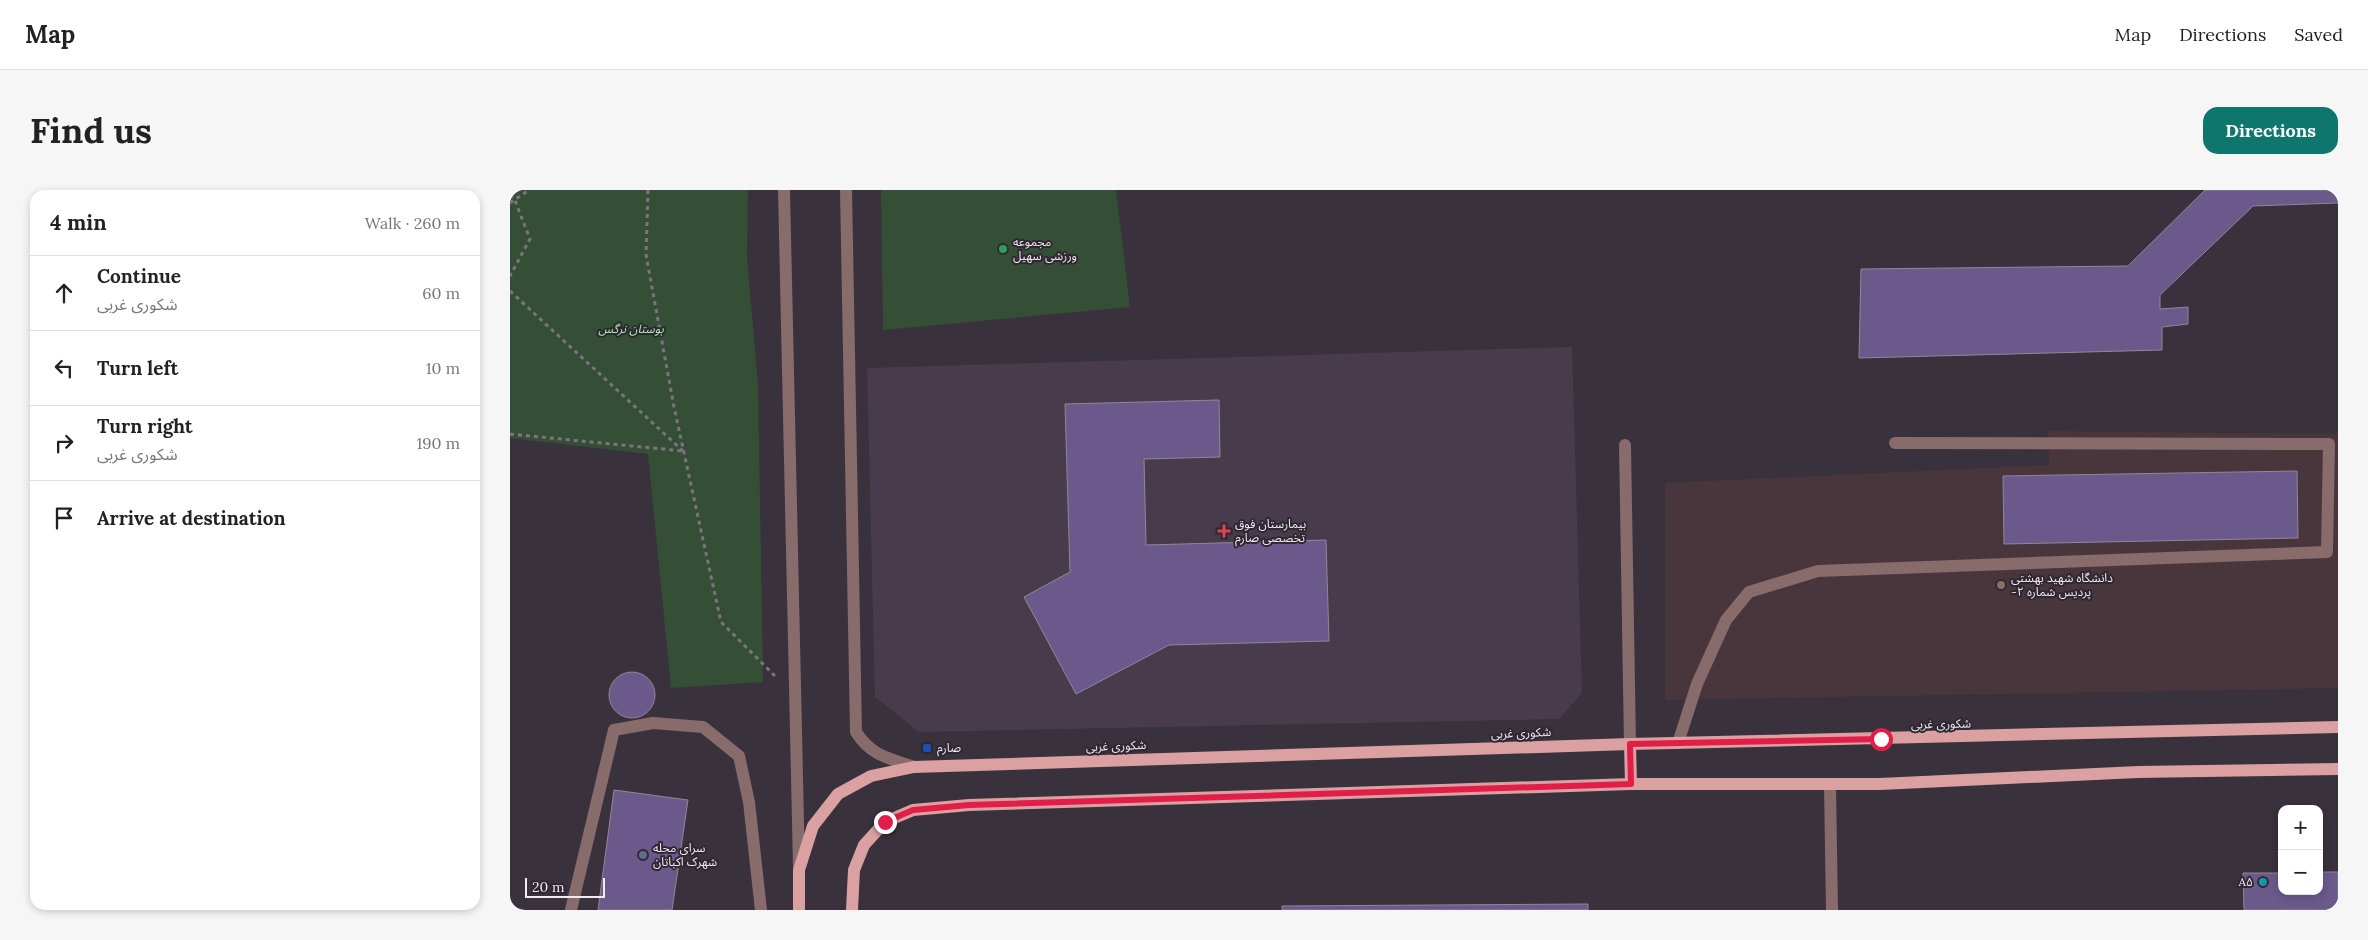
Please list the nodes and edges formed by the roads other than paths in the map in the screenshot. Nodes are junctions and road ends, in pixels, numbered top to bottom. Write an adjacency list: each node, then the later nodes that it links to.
1 (784, 190): 12 (street)
2 (846, 190): 8 (street)
3 (1895, 443): 6 (street)
4 (1624, 445): 7 (street)
5 (2338, 727): 6 (main road, شکوری غربی)
6 (1678, 743): 7 (main road, شکوری غربی)
7 (1630, 744): 8 (main road, شکوری غربی); 10 (main road)
8 (914, 767): 12 (main road, شکوری غربی)
9 (2338, 769): 11 (main road)
10 (1631, 784): 11 (main road); 16 (main road)
11 (1830, 785): 17 (street)
12 (799, 870): 15 (main road, شکوری غربی)
13 (571, 910): 14 (street)
14 (761, 910)
15 (798, 910)
16 (852, 910)
17 (1832, 910)

